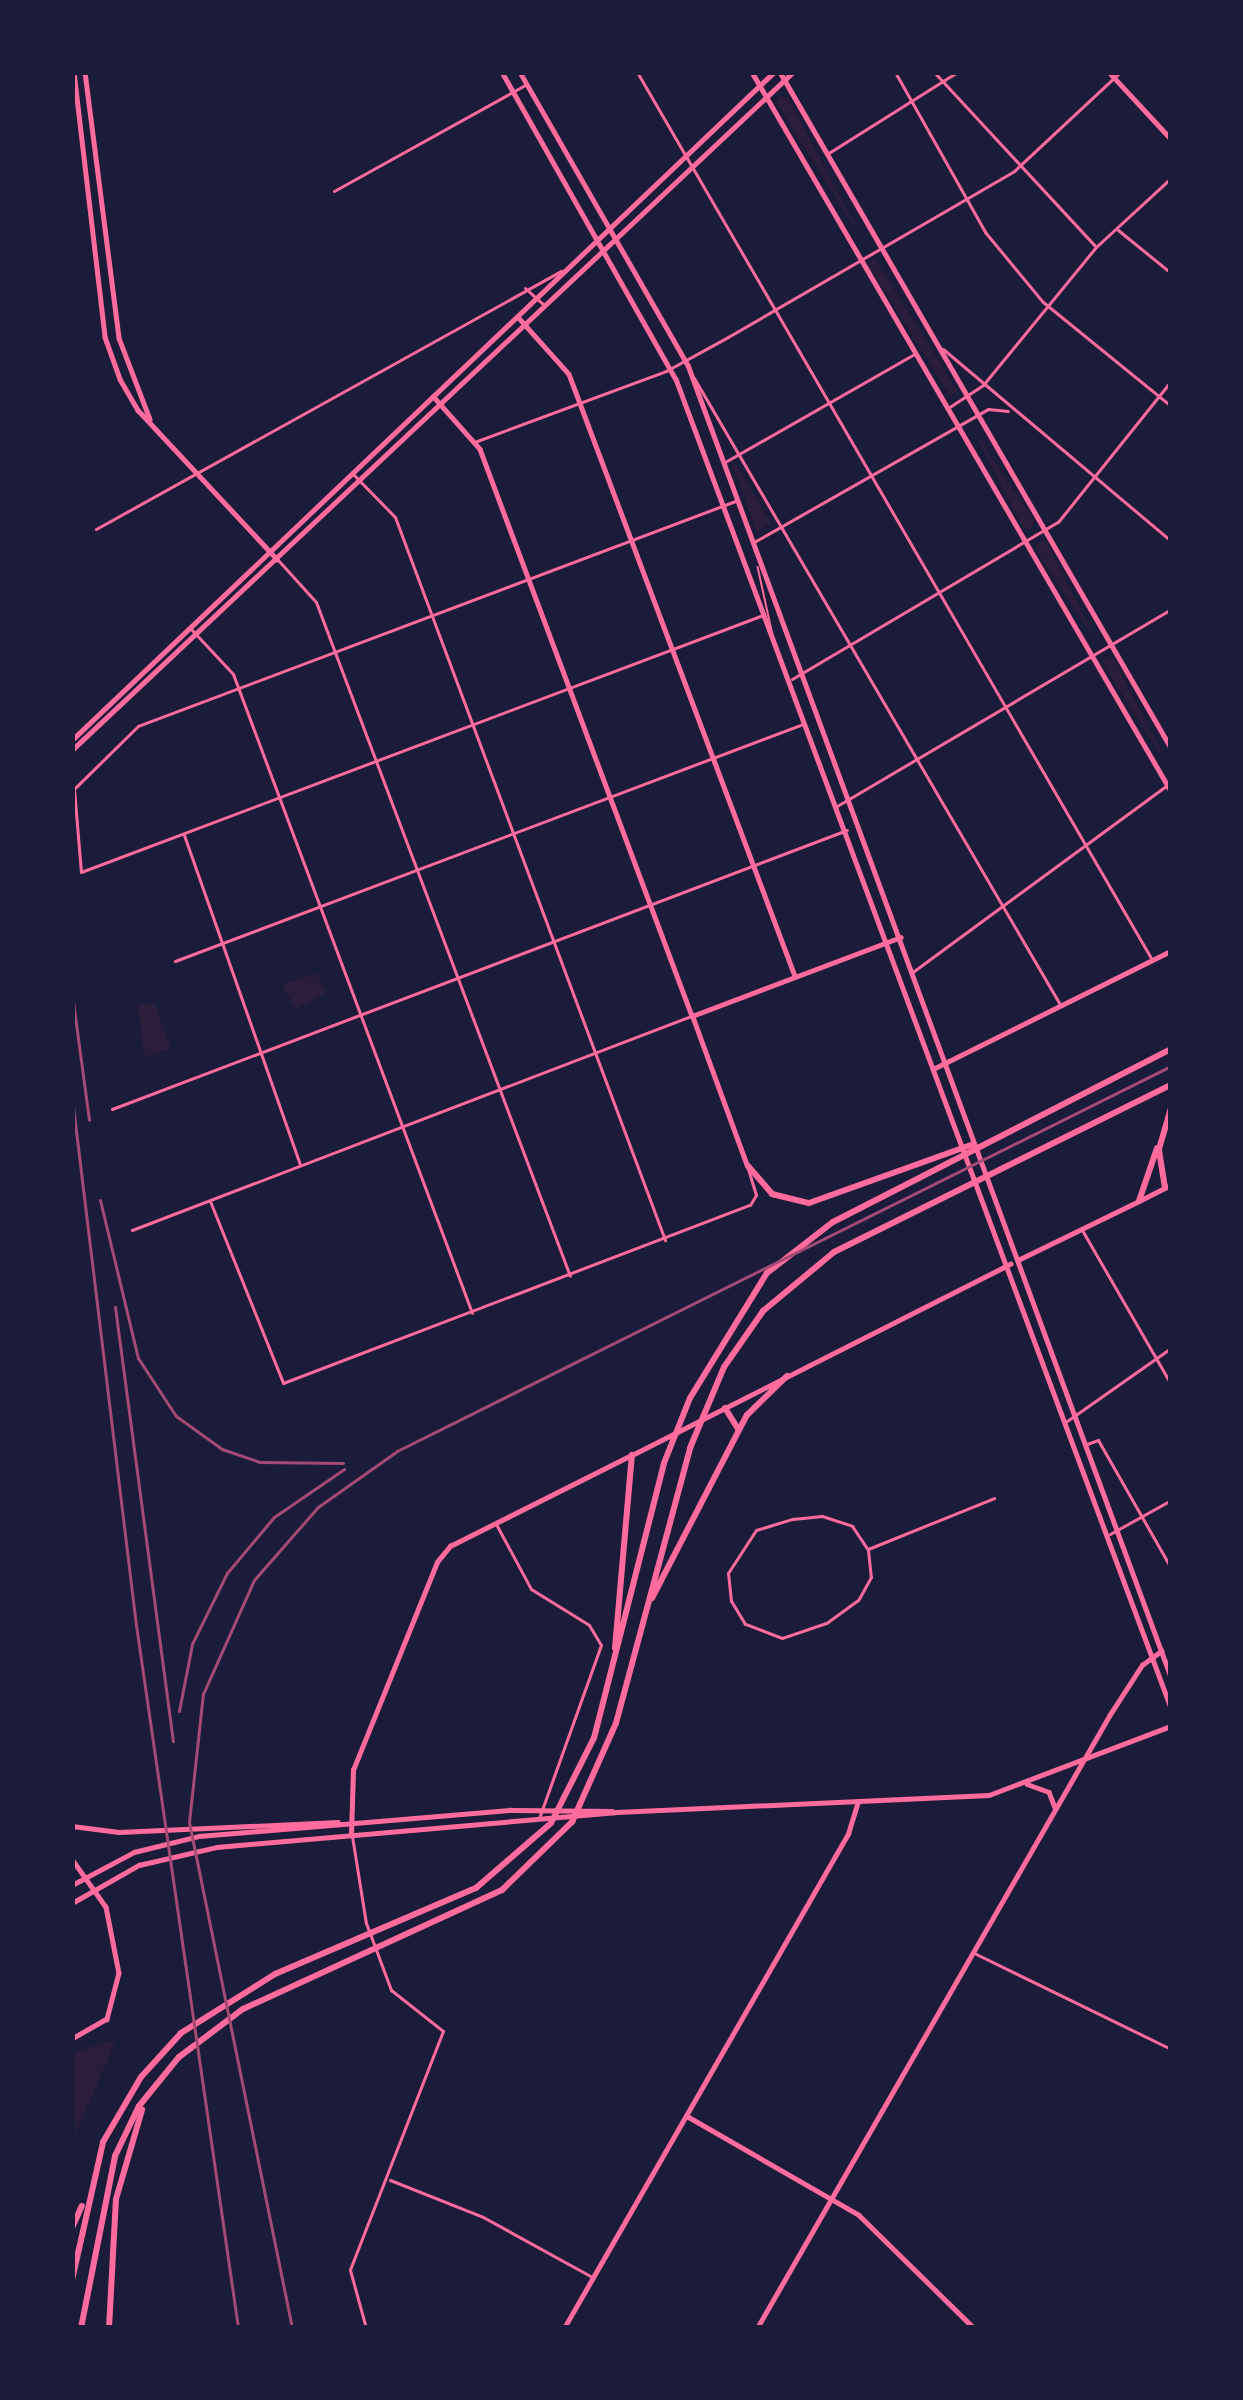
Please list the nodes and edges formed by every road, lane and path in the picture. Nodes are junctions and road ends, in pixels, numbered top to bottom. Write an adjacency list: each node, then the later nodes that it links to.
1 (74, 72): 63 (main road)
2 (86, 72): 63 (main road)
3 (502, 72): 18 (main road)
4 (520, 72): 16 (main road)
5 (637, 72): 23 (street)
6 (752, 72): 17 (main road)
7 (777, 72): 14 (main road); 17 (main road)
8 (793, 72): 14 (main road)
9 (895, 72): 20 (street)
10 (934, 72): 15 (street)
11 (956, 72): 15 (street)
12 (1120, 72): 13 (street)
13 (1111, 75): 21 (main road); 24 (street)
14 (784, 80): 19 (main road); 22 (main road)
15 (944, 83): 20 (street); 24 (street)
16 (527, 84): 18 (street); 29 (main road)
17 (760, 86): 19 (main road); 23 (main road)
18 (513, 92): 27 (street); 32 (main road)
19 (767, 97): 25 (main road); 36 (main road)
20 (913, 104): 22 (street); 28 (street)
21 (1171, 139)
22 (827, 154): 34 (main road)
23 (686, 156): 25 (street); 29 (main road)
24 (1021, 165): 28 (street); 33 (street)
25 (692, 167): 31 (main road); 43 (street)
26 (1171, 178): 30 (street)
27 (334, 191)
28 (966, 199): 34 (street); 42 (street)
29 (611, 229): 31 (main road); 32 (main road)
30 (1116, 229): 33 (street); 38 (street)
31 (616, 238): 35 (main road); 48 (main road)
32 (599, 240): 35 (main road); 37 (main road)
33 (1096, 247): 42 (street)
34 (881, 248): 36 (street); 46 (main road)
35 (604, 249): 41 (main road); 49 (main road)
36 (861, 258): 43 (street); 47 (main road)
37 (566, 271): 39 (street); 40 (main road)
38 (1171, 273)
39 (523, 288): 40 (street); 69 (street)
40 (537, 297): 41 (street); 44 (main road)
41 (544, 305): 45 (main road)
42 (1047, 306): 52 (street); 54 (street)
43 (774, 310): 48 (street); 57 (street)
44 (518, 316): 45 (main road); 53 (main road)
45 (525, 324): 56 (main road); 58 (main road)
46 (937, 344): 52 (street); 55 (main road)
47 (916, 353): 57 (street); 60 (main road)
48 (686, 361): 49 (street); 50 (main road)
49 (671, 368): 56 (street); 74 (main road)
50 (690, 371): 66 (street); 67 (main road)
51 (1171, 381): 54 (street)
52 (983, 385): 55 (street); 61 (street)
53 (433, 396): 58 (main road); 68 (main road)
54 (1159, 396): 59 (street); 71 (street)
55 (968, 397): 60 (street); 62 (main road)
56 (580, 403): 65 (street); 78 (main road)
57 (828, 403): 66 (street); 70 (street)
58 (441, 405): 65 (main road); 72 (main road)
59 (1171, 406)
60 (948, 408): 64 (main road)
61 (1010, 411): 62 (street); 71 (street)
62 (979, 417): 64 (street); 77 (main road)
63 (150, 419): 69 (main road)
64 (958, 425): 70 (street); 79 (main road)
65 (476, 442): 85 (main road)
66 (740, 453): 67 (street); 75 (street)
67 (724, 462): 73 (main road)
68 (352, 473): 72 (street); 82 (main road)
69 (195, 474): 76 (street); 82 (main road)
70 (870, 475): 75 (street); 86 (street)
71 (1093, 478): 77 (street); 80 (street)
72 (360, 481): 84 (main road); 89 (street)
73 (738, 500): 74 (street); 81 (main road)
74 (723, 505): 78 (street); 88 (main road)
75 (782, 525): 81 (street); 93 (street)
76 (96, 529)
77 (1044, 530): 79 (street); 94 (main road)
78 (632, 540): 85 (street); 95 (main road)
79 (1025, 541): 86 (street); 97 (main road)
80 (1171, 541)
81 (754, 542): 83 (main road)
82 (269, 552): 84 (main road); 90 (main road)
83 (759, 557): 92 (lane); 98 (main road)
84 (277, 559): 91 (main road); 96 (street)
85 (529, 578): 89 (street); 101 (main road)
86 (937, 591): 93 (street); 102 (street)
87 (1171, 609): 94 (street)
88 (764, 614): 92 (main road); 95 (street)
89 (432, 616): 96 (street); 104 (street)
90 (190, 628): 91 (street); 105 (main road)
91 (197, 635): 100 (street); 107 (main road)
92 (773, 638): 99 (main road)
93 (850, 642): 98 (street); 109 (street)
94 (1112, 646): 97 (street); 106 (main road)
95 (673, 649): 101 (street); 108 (main road)
96 (336, 652): 100 (street); 110 (street)
97 (1092, 656): 102 (street); 112 (main road)
98 (802, 670): 99 (street); 115 (main road)
99 (789, 681): 103 (main road)
100 (238, 688): 114 (street); 119 (street)
101 (569, 688): 104 (street); 113 (main road)
102 (1005, 708): 109 (street); 120 (street)
103 (805, 723): 108 (street); 116 (main road)
104 (472, 725): 110 (street); 118 (street)
105 (72, 740)
106 (1171, 748)
107 (72, 749)
108 (713, 757): 113 (street); 121 (main road)
109 (918, 759): 115 (street); 124 (street)
110 (376, 760): 114 (street); 122 (street)
111 (1171, 774): 112 (main road)
112 (1170, 787): 120 (street)
113 (610, 796): 118 (street); 123 (main road)
114 (279, 797): 119 (street); 125 (street)
115 (850, 798): 116 (street); 126 (main road)
116 (836, 806): 117 (main road)
117 (847, 830): 121 (street); 128 (main road)
118 (514, 832): 122 (street); 127 (street)
119 (183, 833): 129 (street)
120 (1085, 845): 124 (street); 131 (street)
121 (754, 866): 123 (street); 134 (main road)
122 (416, 870): 125 (street); 135 (street)
123 (651, 905): 127 (street); 138 (main road)
124 (1004, 905): 133 (street); 136 (street)
125 (320, 906): 129 (street); 137 (street)
126 (901, 937): 128 (main road); 133 (main road)
127 (554, 940): 135 (street); 141 (street)
128 (887, 942): 134 (main road); 143 (main road)
129 (224, 943): 132 (street); 140 (street)
130 (1171, 951): 131 (main road)
131 (1152, 960): 136 (main road)
132 (175, 961)
133 (914, 971): 142 (main road)
134 (795, 976): 138 (main road)
135 (457, 978): 137 (street); 145 (street)
136 (1060, 1006): 142 (main road)
137 (361, 1015): 140 (street); 148 (street)
138 (692, 1016): 141 (street); 152 (main road)
139 (1171, 1049): 150 (highway)
140 (260, 1053): 146 (street); 151 (street)
141 (596, 1053): 145 (street); 159 (street)
142 (947, 1062): 143 (main road); 160 (main road)
143 (935, 1068): 161 (main road)
144 (1171, 1084): 182 (highway)
145 (500, 1090): 148 (street); 162 (street)
146 (112, 1108)
147 (1171, 1108): 149 (highway)
148 (403, 1128): 151 (street); 163 (street)
149 (1160, 1138): 153 (highway); 156 (highway)
150 (980, 1143): 152 (highway); 185 (highway)
151 (301, 1166): 155 (street)
152 (748, 1166): 159 (street)
153 (1168, 1187): 154 (street); 156 (main road)
154 (1171, 1198)
155 (210, 1201): 158 (street); 163 (street)
156 (1139, 1201): 157 (main road)
157 (1083, 1228): 160 (main road); 165 (street)
158 (132, 1230)
159 (665, 1240): 162 (street)
160 (1018, 1260): 161 (main road); 169 (main road)
161 (1009, 1265): 166 (main road); 170 (main road)
162 (570, 1276): 163 (street)
163 (472, 1313)
164 (1171, 1348): 165 (street)
165 (1156, 1358): 167 (street); 169 (street)
166 (787, 1376): 168 (main road); 171 (highway)
167 (1171, 1384)
168 (725, 1408): 171 (highway); 173 (main road)
169 (1075, 1416): 170 (street); 172 (main road)
170 (1066, 1421): 179 (main road)
171 (738, 1432): 182 (highway)
172 (1086, 1444): 176 (street); 178 (main road)
173 (632, 1454): 177 (main road); 185 (highway)
174 (994, 1498): 180 (street)
175 (1171, 1500): 176 (street)
176 (1142, 1517): 178 (street); 181 (street)
177 (495, 1522): 193 (street); 195 (main road)
178 (1117, 1530): 179 (street); 183 (main road)
179 (1108, 1535): 184 (main road)
180 (868, 1550): 180 (street)
181 (1171, 1568)
182 (645, 1612): 206 (highway)
183 (1161, 1651): 184 (main road); 186 (main road)
184 (1151, 1654): 187 (main road); 189 (main road)
185 (612, 1672): 209 (highway)
186 (1171, 1677)
187 (1171, 1708)
188 (1171, 1726): 189 (main road)
189 (1083, 1761): 190 (main road); 192 (main road)
190 (1027, 1784): 191 (main road); 192 (main road)
191 (859, 1802): 194 (main road); 207 (main road)
192 (1055, 1808): 203 (main road)
193 (541, 1809): 194 (main road); 195 (main road); 196 (street)
194 (616, 1812): 196 (main road)
195 (350, 1820): 197 (main road); 199 (main road)
196 (538, 1821): 199 (main road)
197 (338, 1822): 198 (main road); 201 (main road)
198 (72, 1826)
199 (351, 1834): 202 (main road); 208 (street)
200 (72, 1859): 204 (main road)
201 (72, 1886)
202 (74, 1901)
203 (972, 1953): 205 (street); 210 (main road)
204 (72, 2038)
205 (1171, 2049)
206 (148, 2095): 214 (highway); 215 (highway)
207 (686, 2115): 210 (main road); 212 (main road)
208 (388, 2180): 212 (street); 216 (street)
209 (86, 2198): 211 (highway); 213 (highway)
210 (832, 2198): 218 (main road); 219 (main road)
211 (72, 2228)
212 (593, 2278): 217 (main road)
213 (72, 2280)
214 (81, 2328)
215 (109, 2328)
216 (366, 2328)
217 (564, 2328)
218 (757, 2328)
219 (974, 2328)

